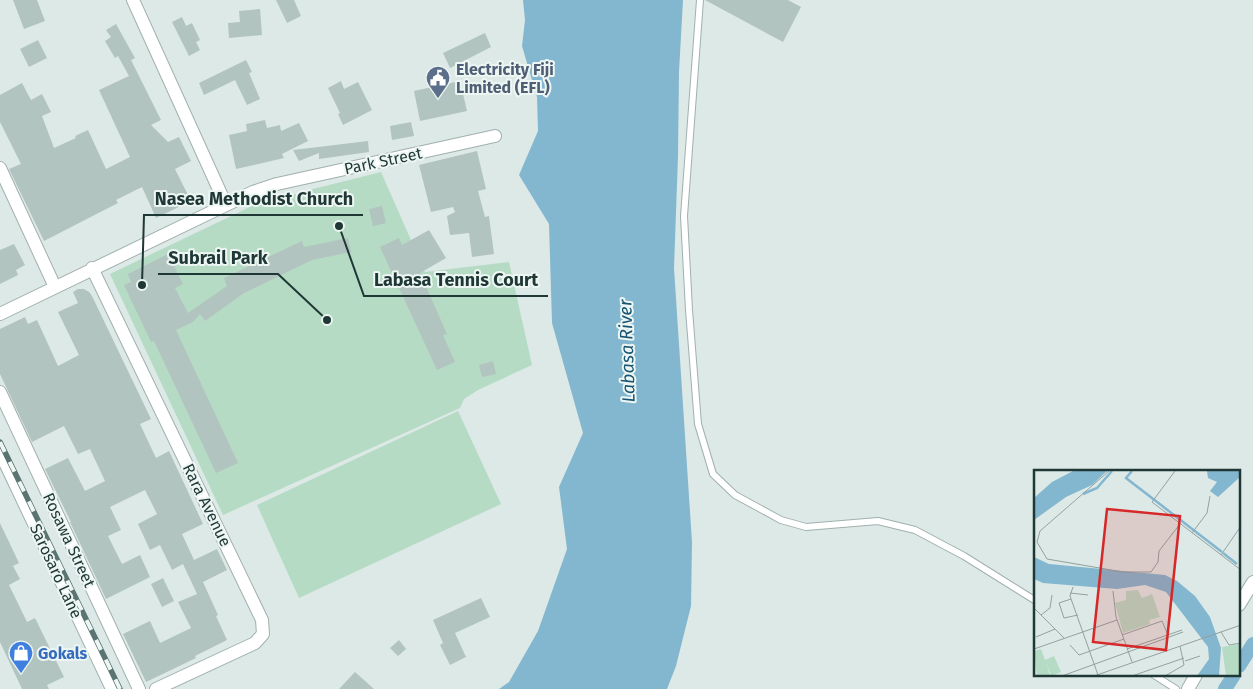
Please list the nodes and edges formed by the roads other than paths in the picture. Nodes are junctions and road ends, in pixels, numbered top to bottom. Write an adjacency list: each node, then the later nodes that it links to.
1 (133, 0): 5 (street)
2 (700, 0): 12 (lane)
3 (495, 136): 5 (street, Park Street)
4 (0, 168): 7 (street)
5 (226, 205): 6 (street, Park Street)
6 (92, 268): 7 (street, Park Street); 18 (street, Rara Avenue)
7 (55, 287): 8 (street, Park Street)
8 (0, 314)
9 (0, 392): 17 (street, Rosawa Street)
10 (0, 452): 16 (street, Sarosaro Lane)
11 (1253, 582): 13 (street)
12 (1034, 600)
13 (1240, 603)
14 (1156, 676): 19 (lane)
15 (1195, 676): 20 (street)
16 (112, 689)
17 (139, 689)
18 (156, 689)
19 (1176, 689)
20 (1188, 689)

